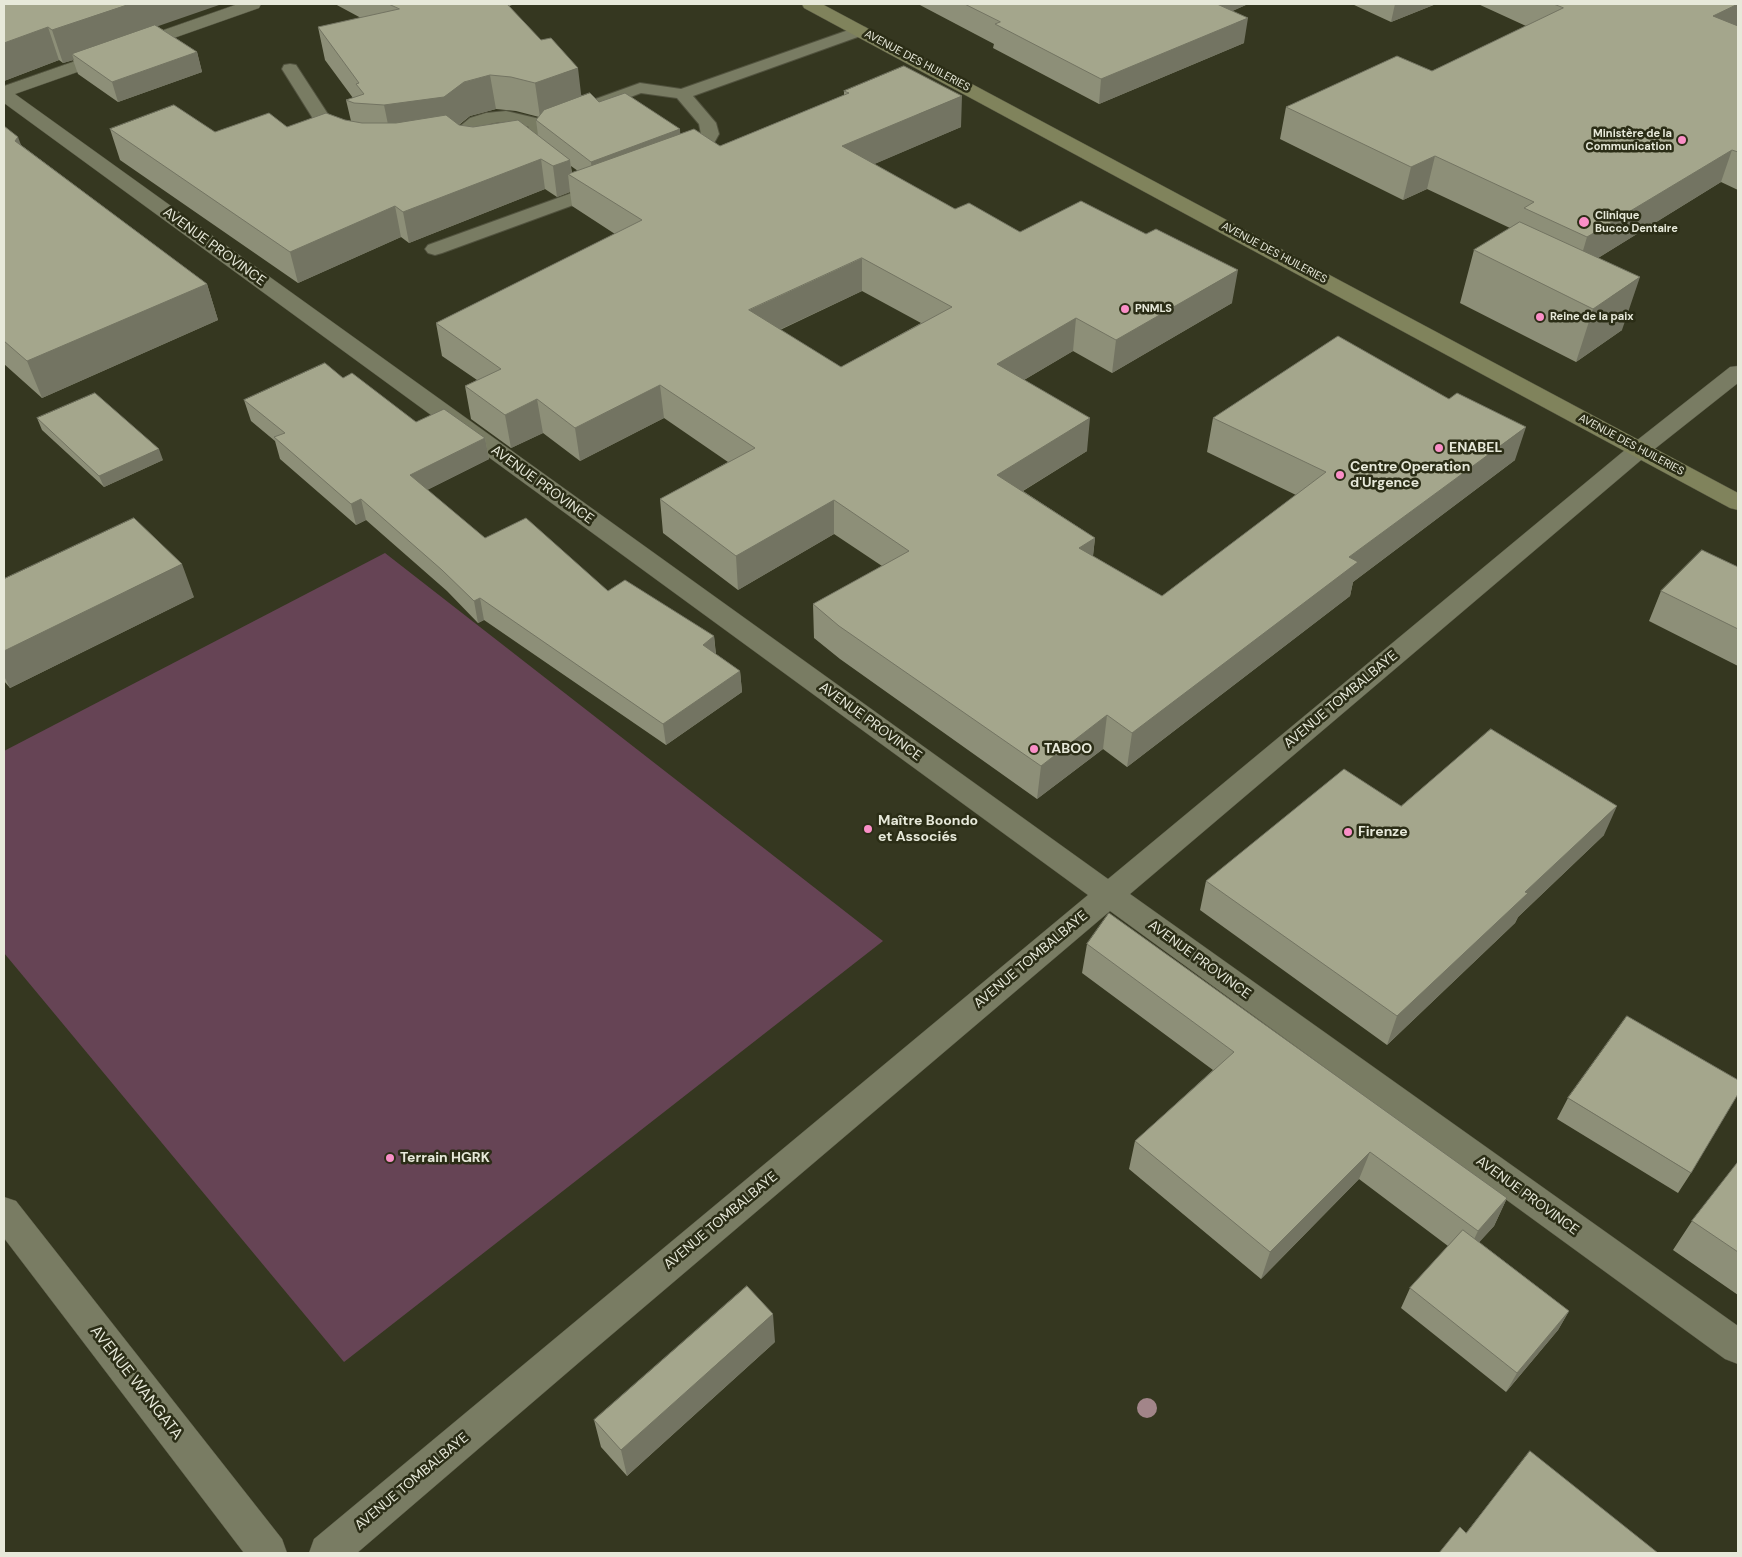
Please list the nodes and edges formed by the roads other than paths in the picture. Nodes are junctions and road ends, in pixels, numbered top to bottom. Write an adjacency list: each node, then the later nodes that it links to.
1 (253, 4): 5 (street)
2 (810, 4): 3 (main road, AVENUE DES HUILERIES)
3 (860, 31): 6 (lane); 17 (main road, AVENUE DES HUILERIES)
4 (290, 69): 9 (lane)
5 (4, 94): 19 (street, AVENUE PROVINCE)
6 (682, 94): 7 (lane); 13 (lane)
7 (540, 125): 8 (lane); 11 (lane)
8 (526, 142): 10 (lane); 12 (lane)
9 (363, 144)
10 (508, 146)
11 (490, 148)
12 (555, 164)
13 (665, 164)
14 (610, 185): 15 (lane)
15 (435, 249)
16 (1738, 372): 17 (street, AVENUE TOMBALBAYE)
17 (1638, 450): 18 (main road, AVENUE DES HUILERIES); 19 (street, AVENUE TOMBALBAYE)
18 (1738, 503)
19 (1109, 895): 21 (street, AVENUE PROVINCE); 23 (street, AVENUE TOMBALBAYE)
20 (4, 1212): 22 (street, AVENUE WANGATA)
21 (1738, 1347)
22 (268, 1553)
23 (328, 1553)

